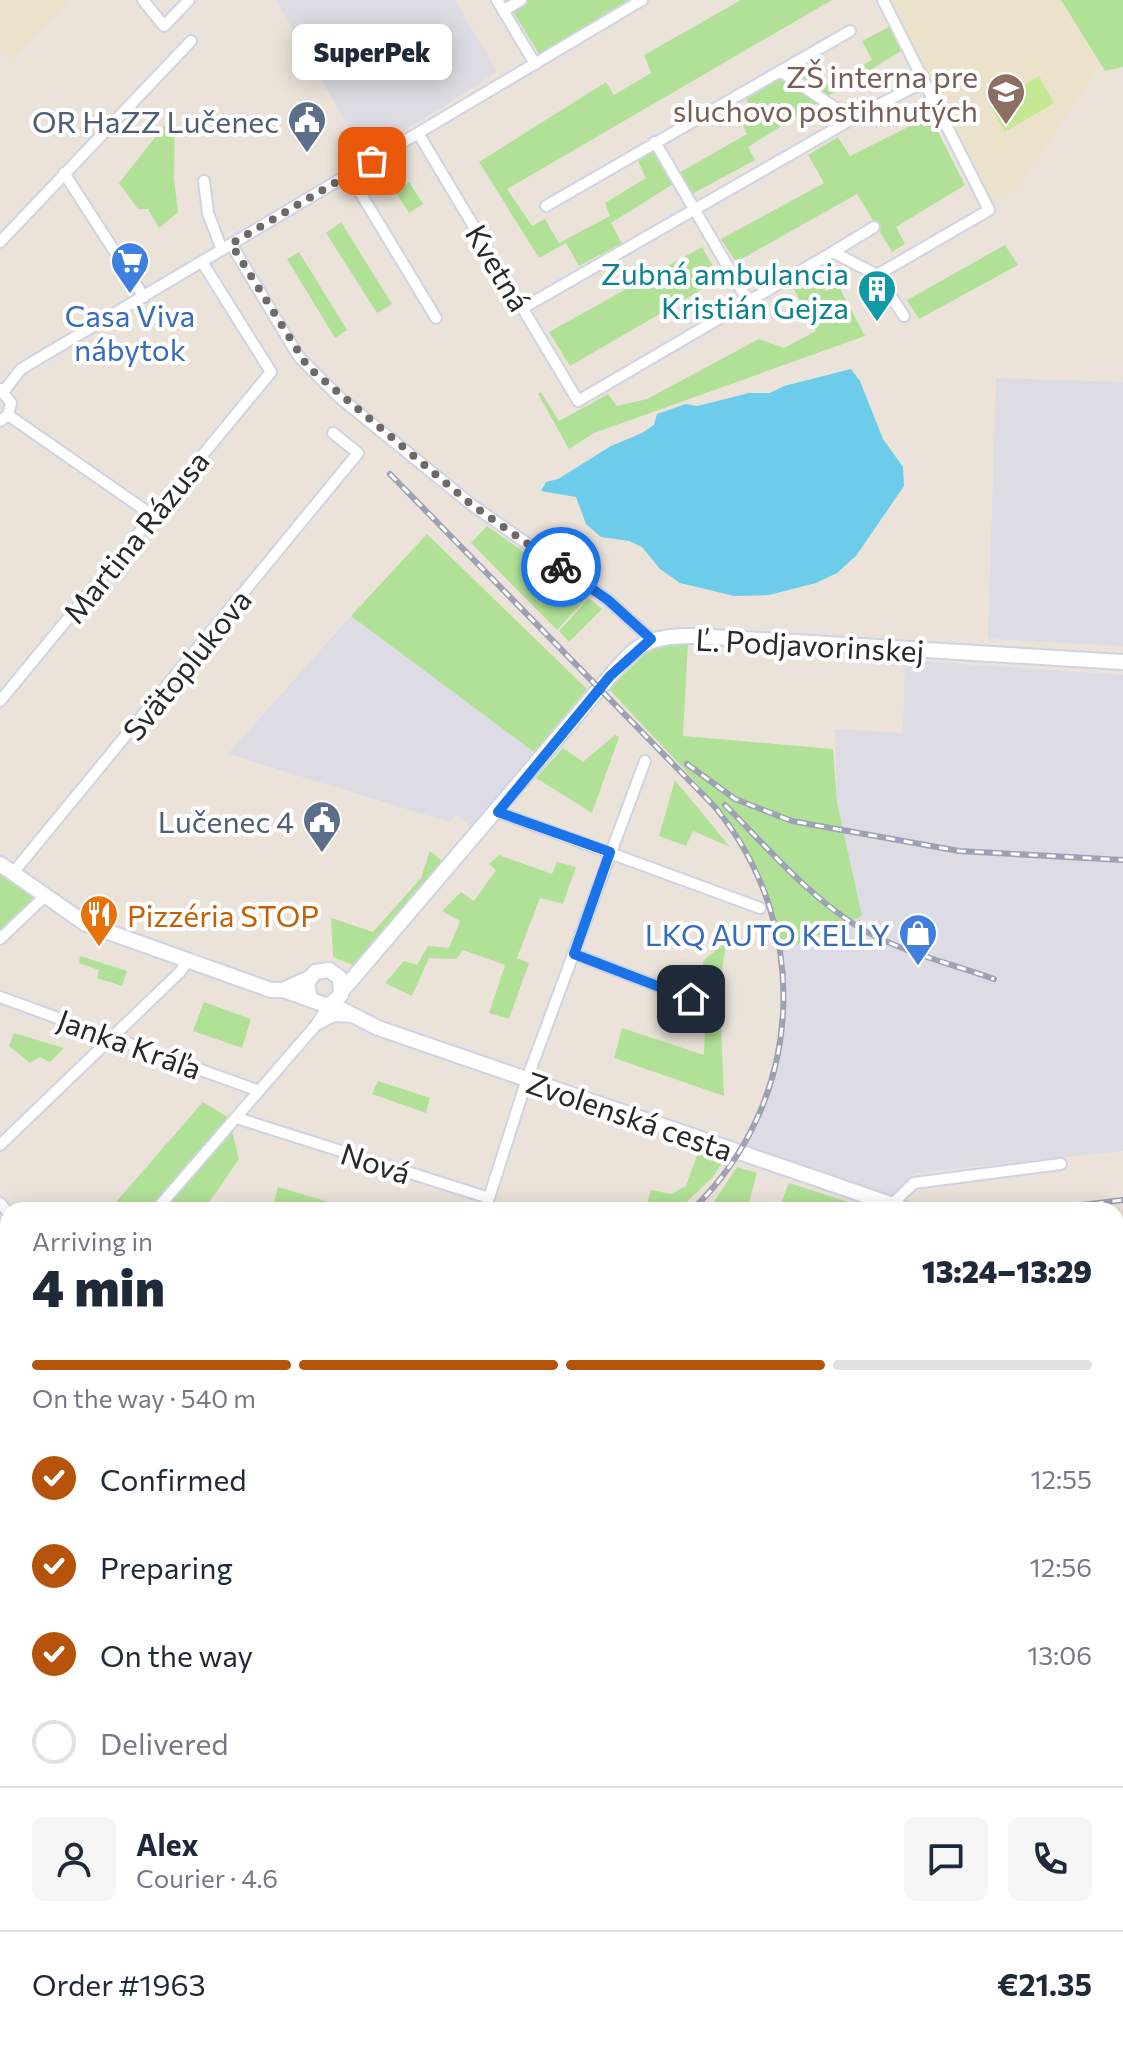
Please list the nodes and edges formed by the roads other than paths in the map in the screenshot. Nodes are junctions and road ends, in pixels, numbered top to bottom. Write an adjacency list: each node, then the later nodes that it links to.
1 (143, 0): 2 (street)
2 (189, 0)
3 (497, 0): 7 (street)
4 (521, 0): 7 (street)
5 (642, 0): 10 (street)
6 (883, 0): 12 (street)
7 (503, 11): 10 (street)
8 (850, 31): 11 (street)
9 (191, 41): 16 (street)
10 (535, 64): 14 (street)
11 (780, 71): 13 (street); 15 (street)
12 (923, 82): 13 (street); 26 (street)
13 (852, 119): 20 (street)
14 (418, 133): 17 (street); 29 (street, Kvetná)
15 (655, 142): 19 (street); 20 (street)
16 (64, 173): 22 (street); 27 (street)
17 (349, 174): 23 (street); 31 (street)
18 (204, 181): 23 (street)
19 (546, 206)
20 (694, 212): 28 (street); 29 (street)
21 (874, 227): 24 (street)
22 (0, 242)
23 (226, 247): 25 (street); 36 (street)
24 (833, 252): 26 (street); 28 (street)
25 (202, 262): 27 (street); 35 (street, Martina Rázusa)
26 (877, 275): 30 (street)
27 (144, 297): 32 (street)
28 (748, 301): 29 (street, Kvetná)
29 (523, 308)
30 (904, 316)
31 (436, 318)
32 (2, 390): 33 (street)
33 (4, 418): 35 (street)
34 (333, 433): 43 (street, Svätoplukova)
35 (152, 515): 38 (street, Martina Rázusa)
36 (651, 639): 37 (street, Ľ. Podjavorinskej); 41 (street, Ľ. Podjavorinskej)
37 (1123, 662)
38 (4, 687): 39 (street, Martina Rázusa)
39 (0, 701)
40 (645, 761): 42 (street)
41 (498, 812): 42 (street); 49 (street, Ľ. Podjavorinskej)
42 (610, 852): 45 (street); 47 (street)
43 (6, 869): 44 (street, Zvolenská cesta)
44 (44, 897): 46 (street); 48 (street, Zvolenská cesta)
45 (760, 908)
46 (0, 939)
47 (574, 954): 54 (street); 59 (street)
48 (187, 962): 52 (street, Zvolenská cesta); 58 (street)
49 (361, 970): 50 (street); 55 (street, Ľ. Podjavorinskej)
50 (337, 975): 51 (street); 55 (street)
51 (309, 978): 52 (street); 55 (street)
52 (283, 990): 55 (street, Zvolenská cesta)
53 (0, 997): 58 (street, Janka Kráľa)
54 (691, 999)
55 (328, 1000): 56 (street, Zvolenská cesta); 57 (street)
56 (352, 1017): 57 (street); 59 (street, Zvolenská cesta)
57 (316, 1025): 60 (street)
58 (113, 1037): 60 (street, Janka Kráľa); 62 (street)
59 (527, 1079): 61 (street, Nová); 65 (street, Zvolenská cesta)
60 (259, 1091): 61 (street)
61 (237, 1118): 64 (street)
62 (0, 1145)
63 (1061, 1164): 66 (street)
64 (163, 1202)
65 (882, 1202)
66 (894, 1202)

